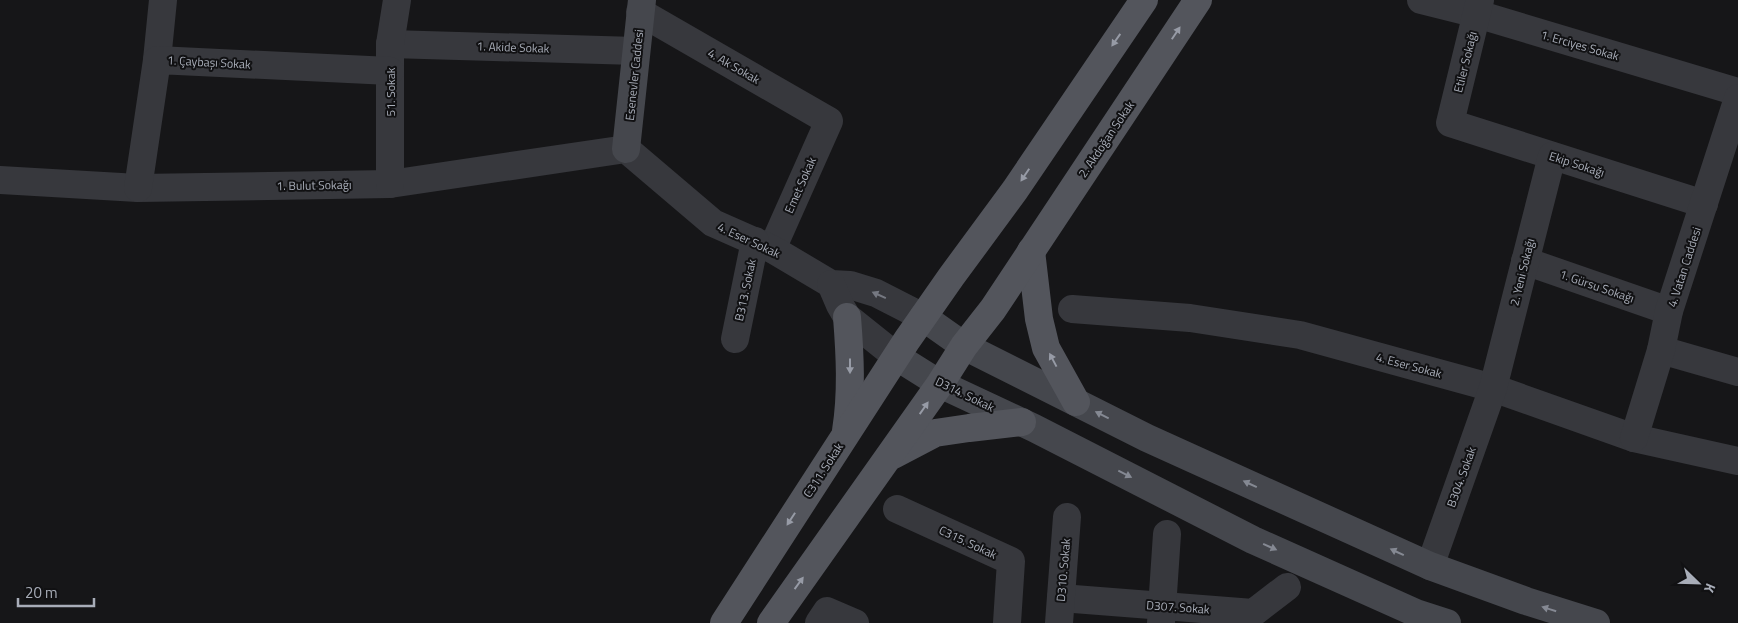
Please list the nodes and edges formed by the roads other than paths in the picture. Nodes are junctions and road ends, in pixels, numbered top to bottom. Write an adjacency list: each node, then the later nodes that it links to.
1 (163, 0): 10 (street)
2 (397, 0): 8 (street, 51. Sokak)
3 (1144, 0): 28 (main road, C311. Sokak, one-way to 28)
4 (1198, 0): 23 (main road, 2. Akdoğan Sokak, one-way to 4)
5 (1421, 0): 7 (street, 1. Erciyes Sokak)
6 (641, 6): 9 (main road, Esenevler Caddesi); 14 (street, 4. Ak Sokak)
7 (1478, 7): 12 (street, 1. Erciyes Sokak); 15 (street, Etiler Sokağı)
8 (390, 44): 9 (street, 1. Akide Sokak); 11 (street, 51. Sokak)
9 (636, 50): 16 (main road, Esenevler Caddesi)
10 (157, 60): 11 (street, 1. Çaybaşı Sokak); 20 (street, 1. Çaybaşı Sokak)
11 (390, 71): 19 (street, 51. Sokak)
12 (1738, 92)
13 (1738, 98): 21 (street, 4. Vatan Caddesi)
14 (829, 121): 22 (street, Emet Sokak)
15 (1450, 123): 17 (street, Ekip Sokağı)
16 (626, 149): 19 (street, 1. Bulut Sokağı); 22 (street, 4. Eser Sokak)
17 (1552, 156): 21 (street, Ekip Sokağı); 24 (street, 2. Yeni Sokağı)
18 (0, 180): 20 (street, 1. Bulut Sokağı)
19 (390, 184): 20 (street, 1. Bulut Sokağı)
20 (138, 188)
21 (1704, 204): 27 (street, 4. Vatan Caddesi)
22 (763, 245): 25 (street, 4. Eser Sokak); 30 (street, B313. Sokak)
23 (1031, 251): 31 (main road, 2. Akdoğan Sokak); 37 (main road, one-way to 23)
24 (1525, 261): 27 (street, 1. Gürsu Sokağı); 36 (street, 2. Yeni Sokağı)
25 (831, 284): 28 (street, 4. Eser Sokak, one-way to 25); 29 (street)
26 (1072, 309): 36 (street, 4. Eser Sokak)
27 (1669, 311): 32 (street, 4. Vatan Caddesi)
28 (923, 317): 31 (main road); 33 (main road, C311. Sokak)
29 (847, 318): 33 (street); 39 (main road, one-way to 39)
30 (735, 339)
31 (964, 346): 35 (main road, 2. Akdoğan Sokak); 37 (main road)
32 (1661, 350): 34 (street); 40 (street, 4. Vatan Caddesi)
33 (897, 357): 35 (main road, D314. Sokak); 39 (main road, C311. Sokak)
34 (1738, 372)
35 (940, 384): 38 (main road, D314. Sokak); 41 (main road, 2. Akdoğan Sokak, one-way to 35)
36 (1493, 388): 40 (street, 4. Eser Sokak); 46 (street, B304. Sokak)
37 (1076, 402): 46 (main road, one-way to 37)
38 (1028, 425): 41 (main road); 52 (main road, D314. Sokak, one-way to 52)
39 (846, 434): 53 (main road, C311. Sokak, one-way to 53)
40 (1634, 438): 42 (street, 4. Eser Sokak)
41 (889, 456): 54 (main road, 2. Akdoğan Sokak, one-way to 41)
42 (1738, 461)
43 (897, 509): 56 (street, C315. Sokak)
44 (1067, 517): 48 (street, D310. Sokak)
45 (1167, 534): 49 (street)
46 (1430, 566): 58 (main road, one-way to 46)
47 (1287, 587): 51 (street, D307. Sokak)
48 (1060, 611): 49 (street, D307. Sokak)
49 (1161, 615): 51 (street, D307. Sokak)
50 (823, 617): 55 (street)
51 (1251, 618)
52 (1414, 618): 57 (main road, D314. Sokak)
53 (724, 623)
54 (771, 623)
55 (855, 623)
56 (1007, 623)
57 (1447, 623)
58 (1596, 623)

